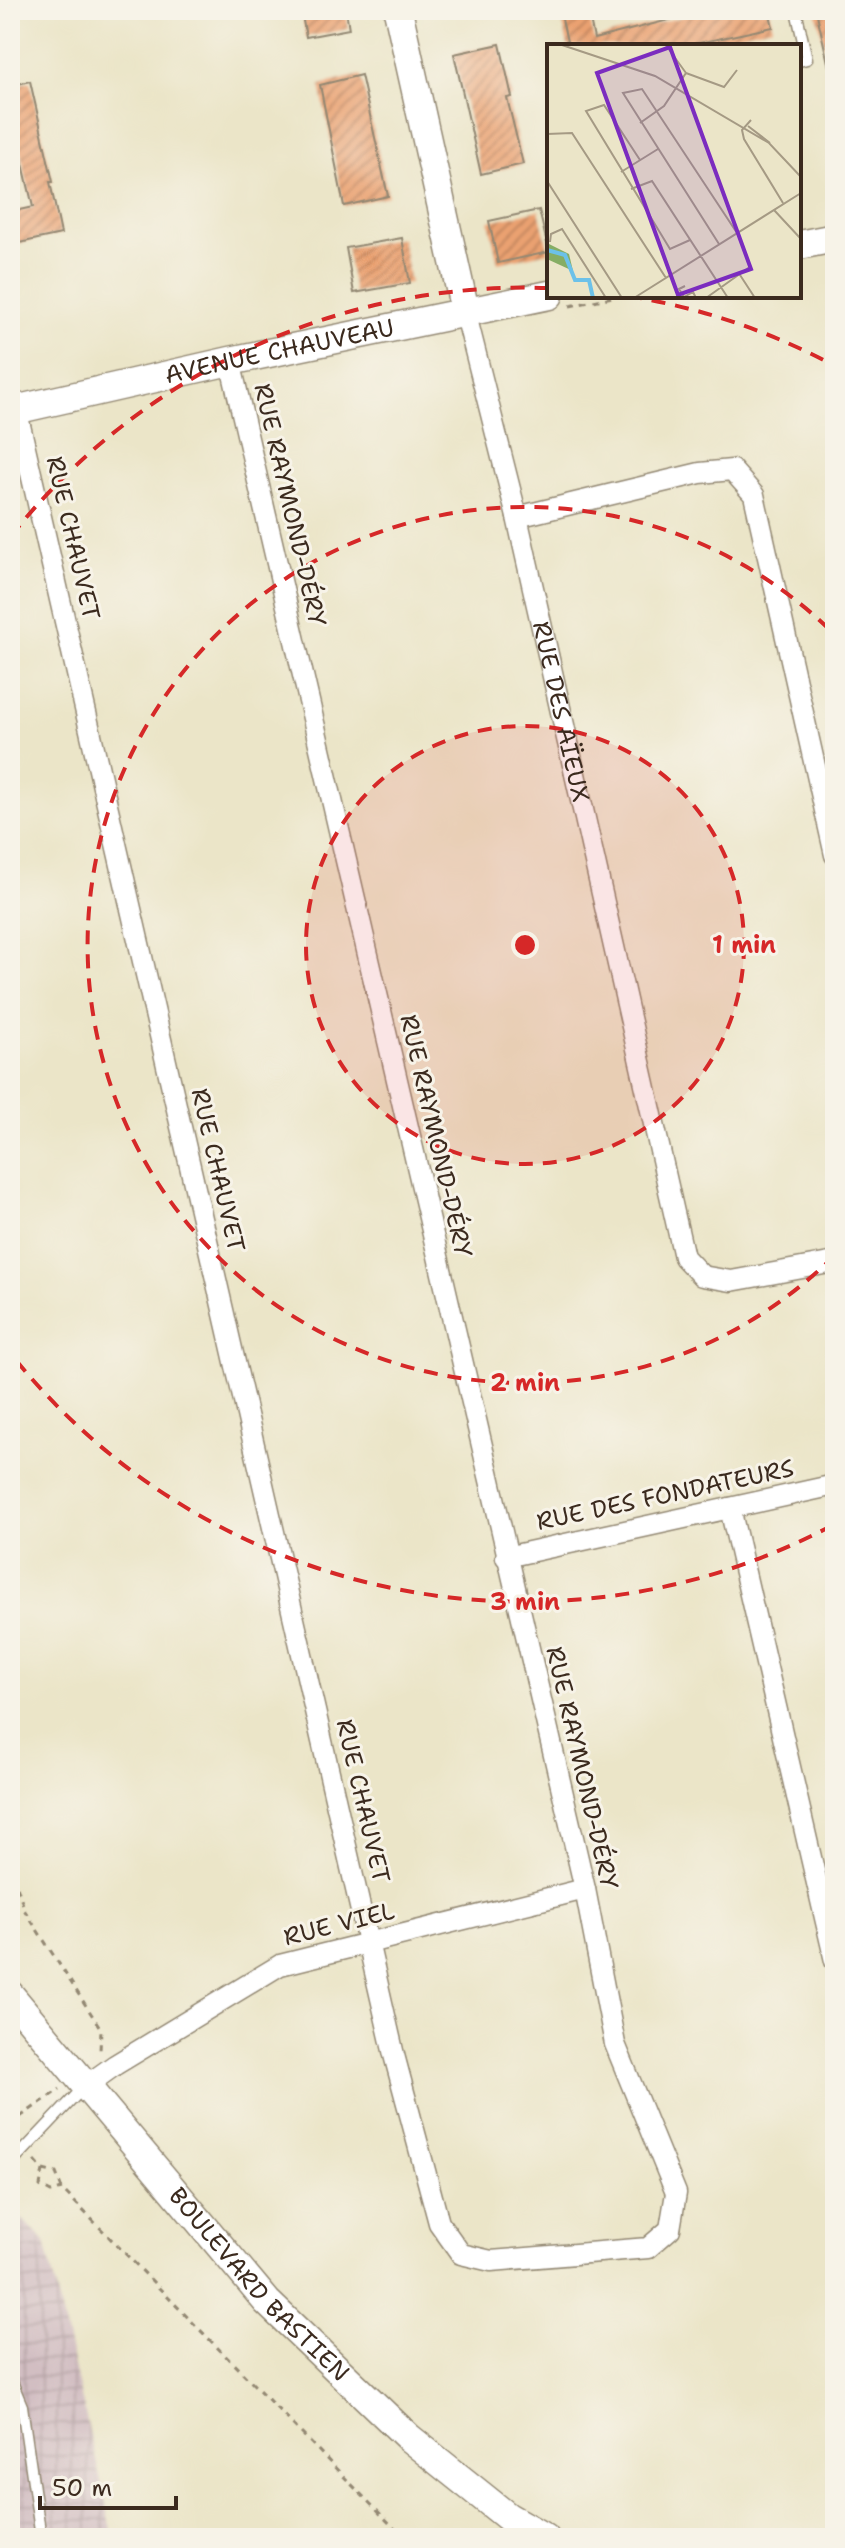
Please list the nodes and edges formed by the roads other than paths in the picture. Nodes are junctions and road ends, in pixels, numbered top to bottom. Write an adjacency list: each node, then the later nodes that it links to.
1 (398, 10): 7 (main road, RUE DES AÏEUX)
2 (796, 10): 3 (lane)
3 (801, 60)
4 (835, 238): 5 (main road)
5 (801, 245)
6 (547, 295): 7 (main road, AVENUE CHAUVEAU)
7 (465, 311): 8 (main road, AVENUE CHAUVEAU); 10 (street, RUE DES AÏEUX)
8 (230, 361): 9 (main road, AVENUE CHAUVEAU); 15 (street, RUE RAYMOND-DÉRY)
9 (11, 411): 17 (street, RUE CHAUVET)
10 (517, 517): 11 (street); 12 (street, RUE DES AÏEUX)
11 (835, 855)
12 (835, 1262)
13 (835, 1485): 14 (street, RUE DES FONDATEURS)
14 (730, 1508): 15 (street, RUE DES FONDATEURS); 18 (street)
15 (506, 1557): 16 (street, RUE RAYMOND-DÉRY)
16 (585, 1889): 17 (street, RUE VIEL); 17 (street, RUE RAYMOND-DÉRY)
17 (369, 1943): 20 (street, RUE VIEL)
18 (835, 1961)
19 (10, 1995): 20 (main road, BOULEVARD BASTIEN)
20 (82, 2079): 21 (lane); 24 (main road, BOULEVARD BASTIEN)
21 (10, 2165)
22 (10, 2377): 23 (lane)
23 (41, 2538)
24 (545, 2538)

